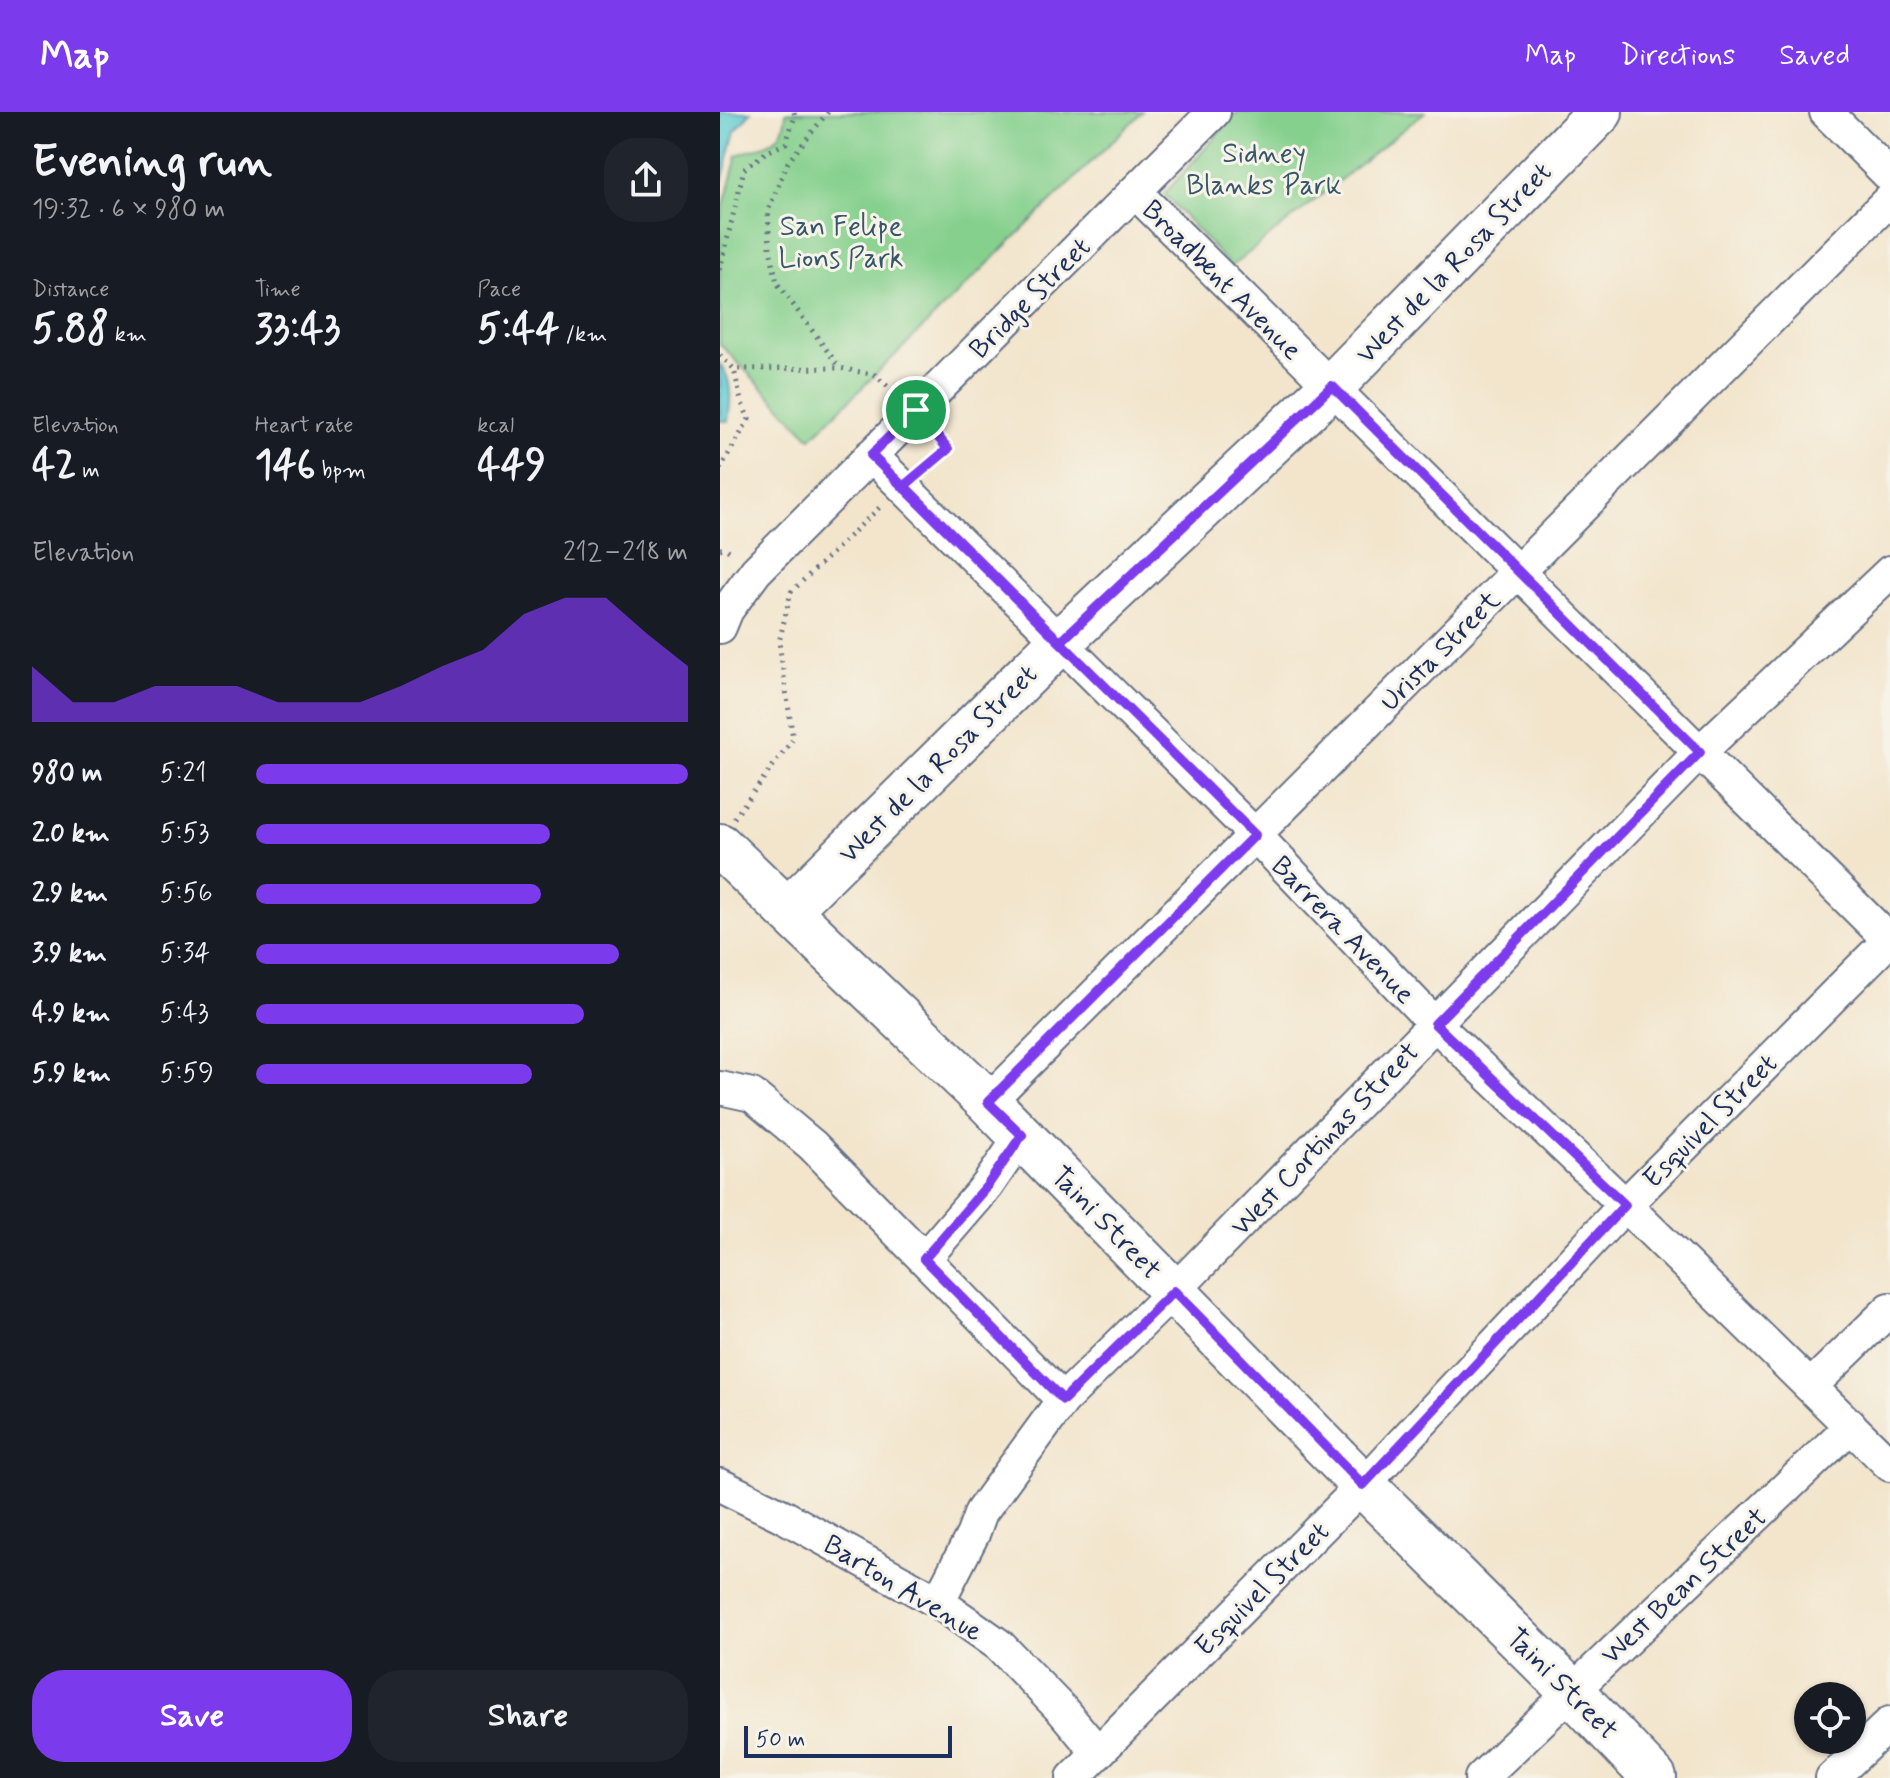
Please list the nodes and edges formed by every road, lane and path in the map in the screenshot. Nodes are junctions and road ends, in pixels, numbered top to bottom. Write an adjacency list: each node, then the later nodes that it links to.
1 (794, 112): 9 (path)
2 (828, 112): 11 (path)
3 (1214, 112): 7 (street, Bridge Street)
4 (1600, 112): 13 (street, West de la Rosa Street)
5 (1826, 112): 6 (street)
6 (1890, 176)
7 (1135, 192): 13 (street, Broadbent Avenue); 14 (street, Bridge Street)
8 (1890, 199): 18 (street, Urista Street)
9 (720, 270)
10 (720, 355): 12 (path)
11 (840, 368): 12 (path); 14 (path)
12 (734, 369): 16 (path)
13 (1332, 386): 18 (street, Broadbent Avenue); 21 (street, West de la Rosa Street)
14 (916, 410): 15 (street, Bridge Street); 17 (path)
15 (871, 455): 17 (street, Barrera Avenue); 20 (street, Bridge Street)
16 (720, 469)
17 (904, 486): 21 (street, Barrera Avenue); 23 (path)
18 (1518, 572): 22 (street, Broadbent Avenue); 24 (street, Urista Street)
19 (1890, 572): 22 (street, West Cortinas Street)
20 (720, 627)
21 (1060, 642): 24 (street, Barrera Avenue); 25 (street, West de la Rosa Street)
22 (1700, 752): 26 (street, Broadbent Avenue); 27 (street, West Cortinas Street)
23 (725, 835): 25 (street, Taini Street)
24 (1255, 835): 27 (street, Barrera Avenue); 29 (street, Urista Street)
25 (788, 910): 29 (street, Taini Street)
26 (1890, 940): 31 (street, Esquivel Street)
27 (1435, 1024): 31 (street, Barrera Avenue); 33 (street, West Cortinas Street)
28 (720, 1088): 32 (street)
29 (988, 1102): 30 (street, Taini Street)
30 (1022, 1135): 32 (street); 33 (street, Taini Street)
31 (1625, 1205): 35 (street, Barrera Avenue); 40 (street, Esquivel Street)
32 (924, 1259): 36 (street)
33 (1174, 1291): 36 (street, West Cortinas Street); 40 (street, Taini Street)
34 (1890, 1309): 35 (street)
35 (1811, 1386): 37 (street, Barrera Avenue)
36 (1063, 1400): 41 (street, West Cortinas Street)
37 (1851, 1426): 38 (street, Barrera Avenue); 42 (street, West Bean Street)
38 (1890, 1465)
39 (720, 1485): 41 (street, Barton Avenue)
40 (1363, 1485): 42 (street, Taini Street); 44 (street, Esquivel Street)
41 (938, 1602): 44 (street, Barton Avenue)
42 (1571, 1691): 46 (street, West Bean Street); 47 (street, Taini Street)
43 (1890, 1723): 48 (street)
44 (1098, 1753): 45 (street, Esquivel Street)
45 (1073, 1778)
46 (1481, 1778)
47 (1654, 1778)
48 (1832, 1778)

